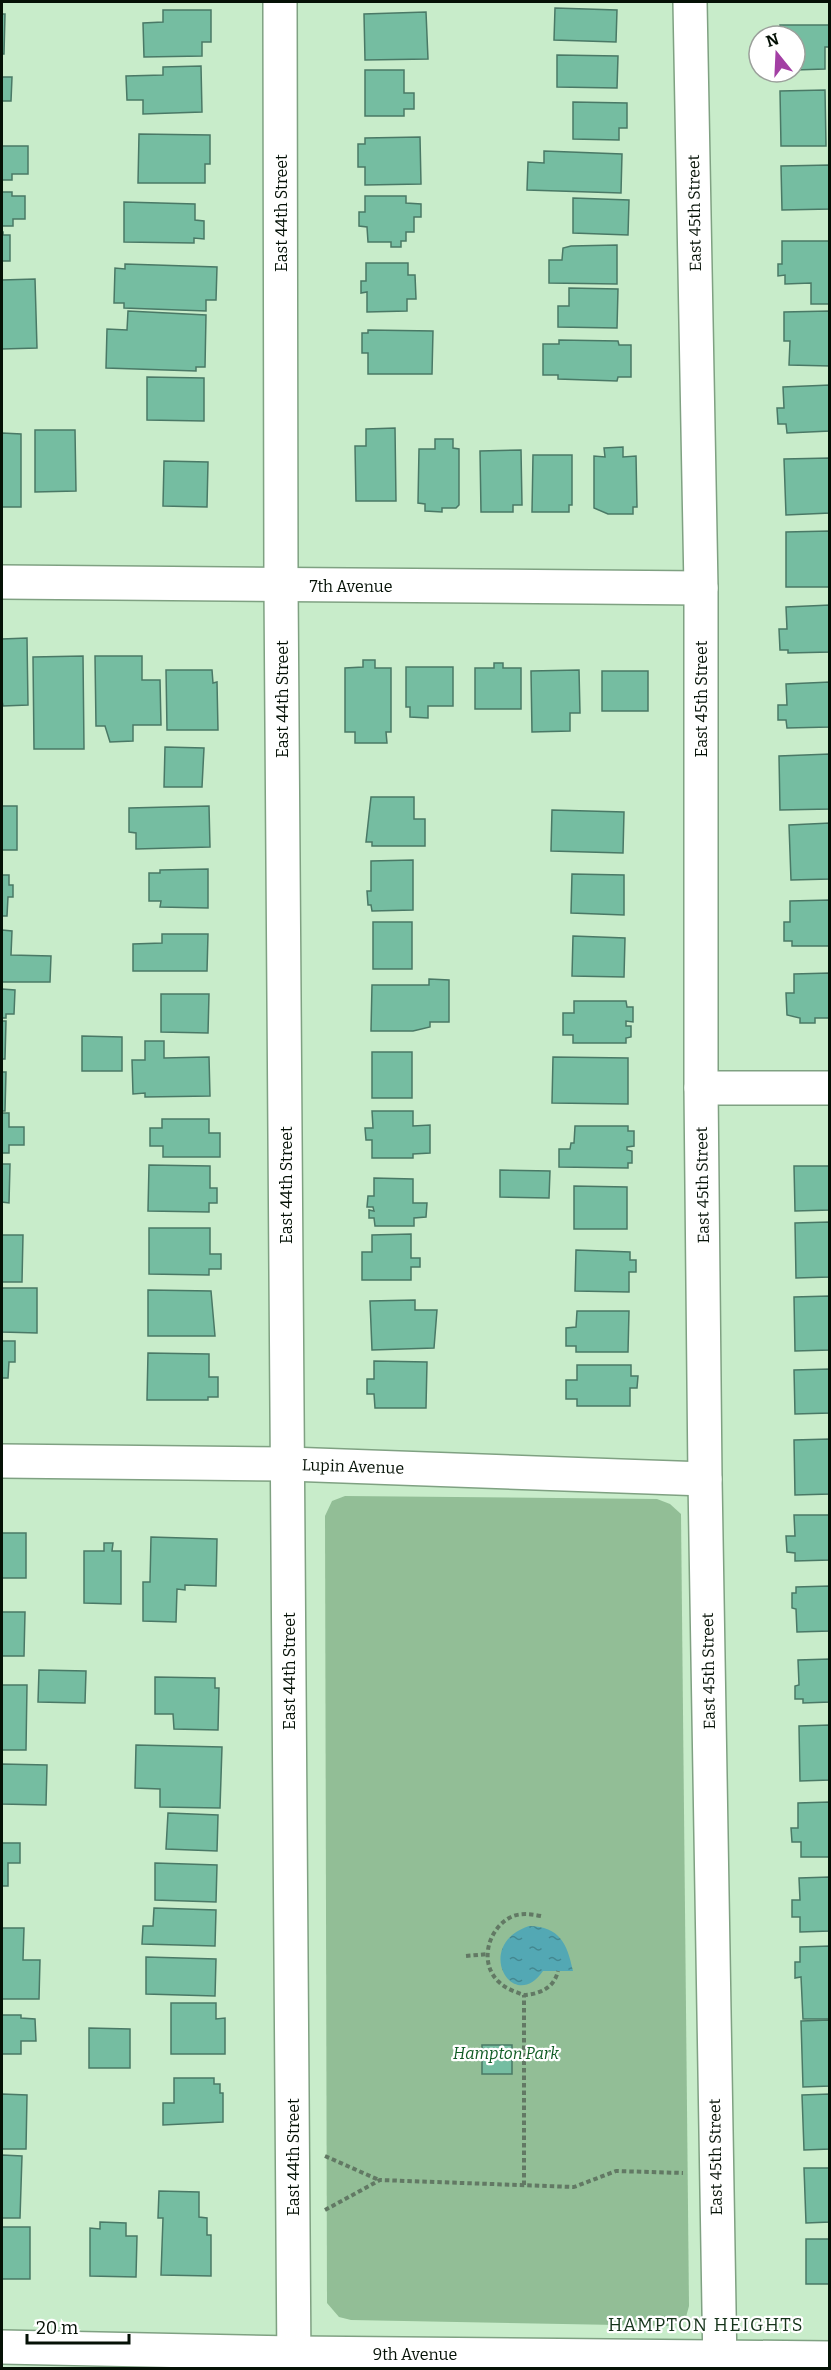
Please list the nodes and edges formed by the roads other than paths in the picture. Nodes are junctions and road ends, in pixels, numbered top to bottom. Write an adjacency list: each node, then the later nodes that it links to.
1 (280, 2): 4 (street, East 44th Street)
2 (690, 2): 5 (street, East 45th Street)
3 (2, 582): 4 (street, 7th Avenue)
4 (281, 586): 5 (street, 7th Avenue); 9 (street, East 44th Street)
5 (701, 588): 6 (street, East 45th Street)
6 (701, 1088): 7 (street); 10 (street, East 45th Street)
7 (830, 1088)
8 (2, 1461): 9 (street, Lupin Avenue)
9 (288, 1464): 10 (street, Lupin Avenue); 13 (street, East 44th Street)
10 (705, 1479): 14 (street, East 45th Street)
11 (2, 2347): 13 (street, 9th Avenue)
12 (830, 2358): 14 (street, 9th Avenue)
13 (294, 2361): 14 (street, 9th Avenue)
14 (720, 2362)

